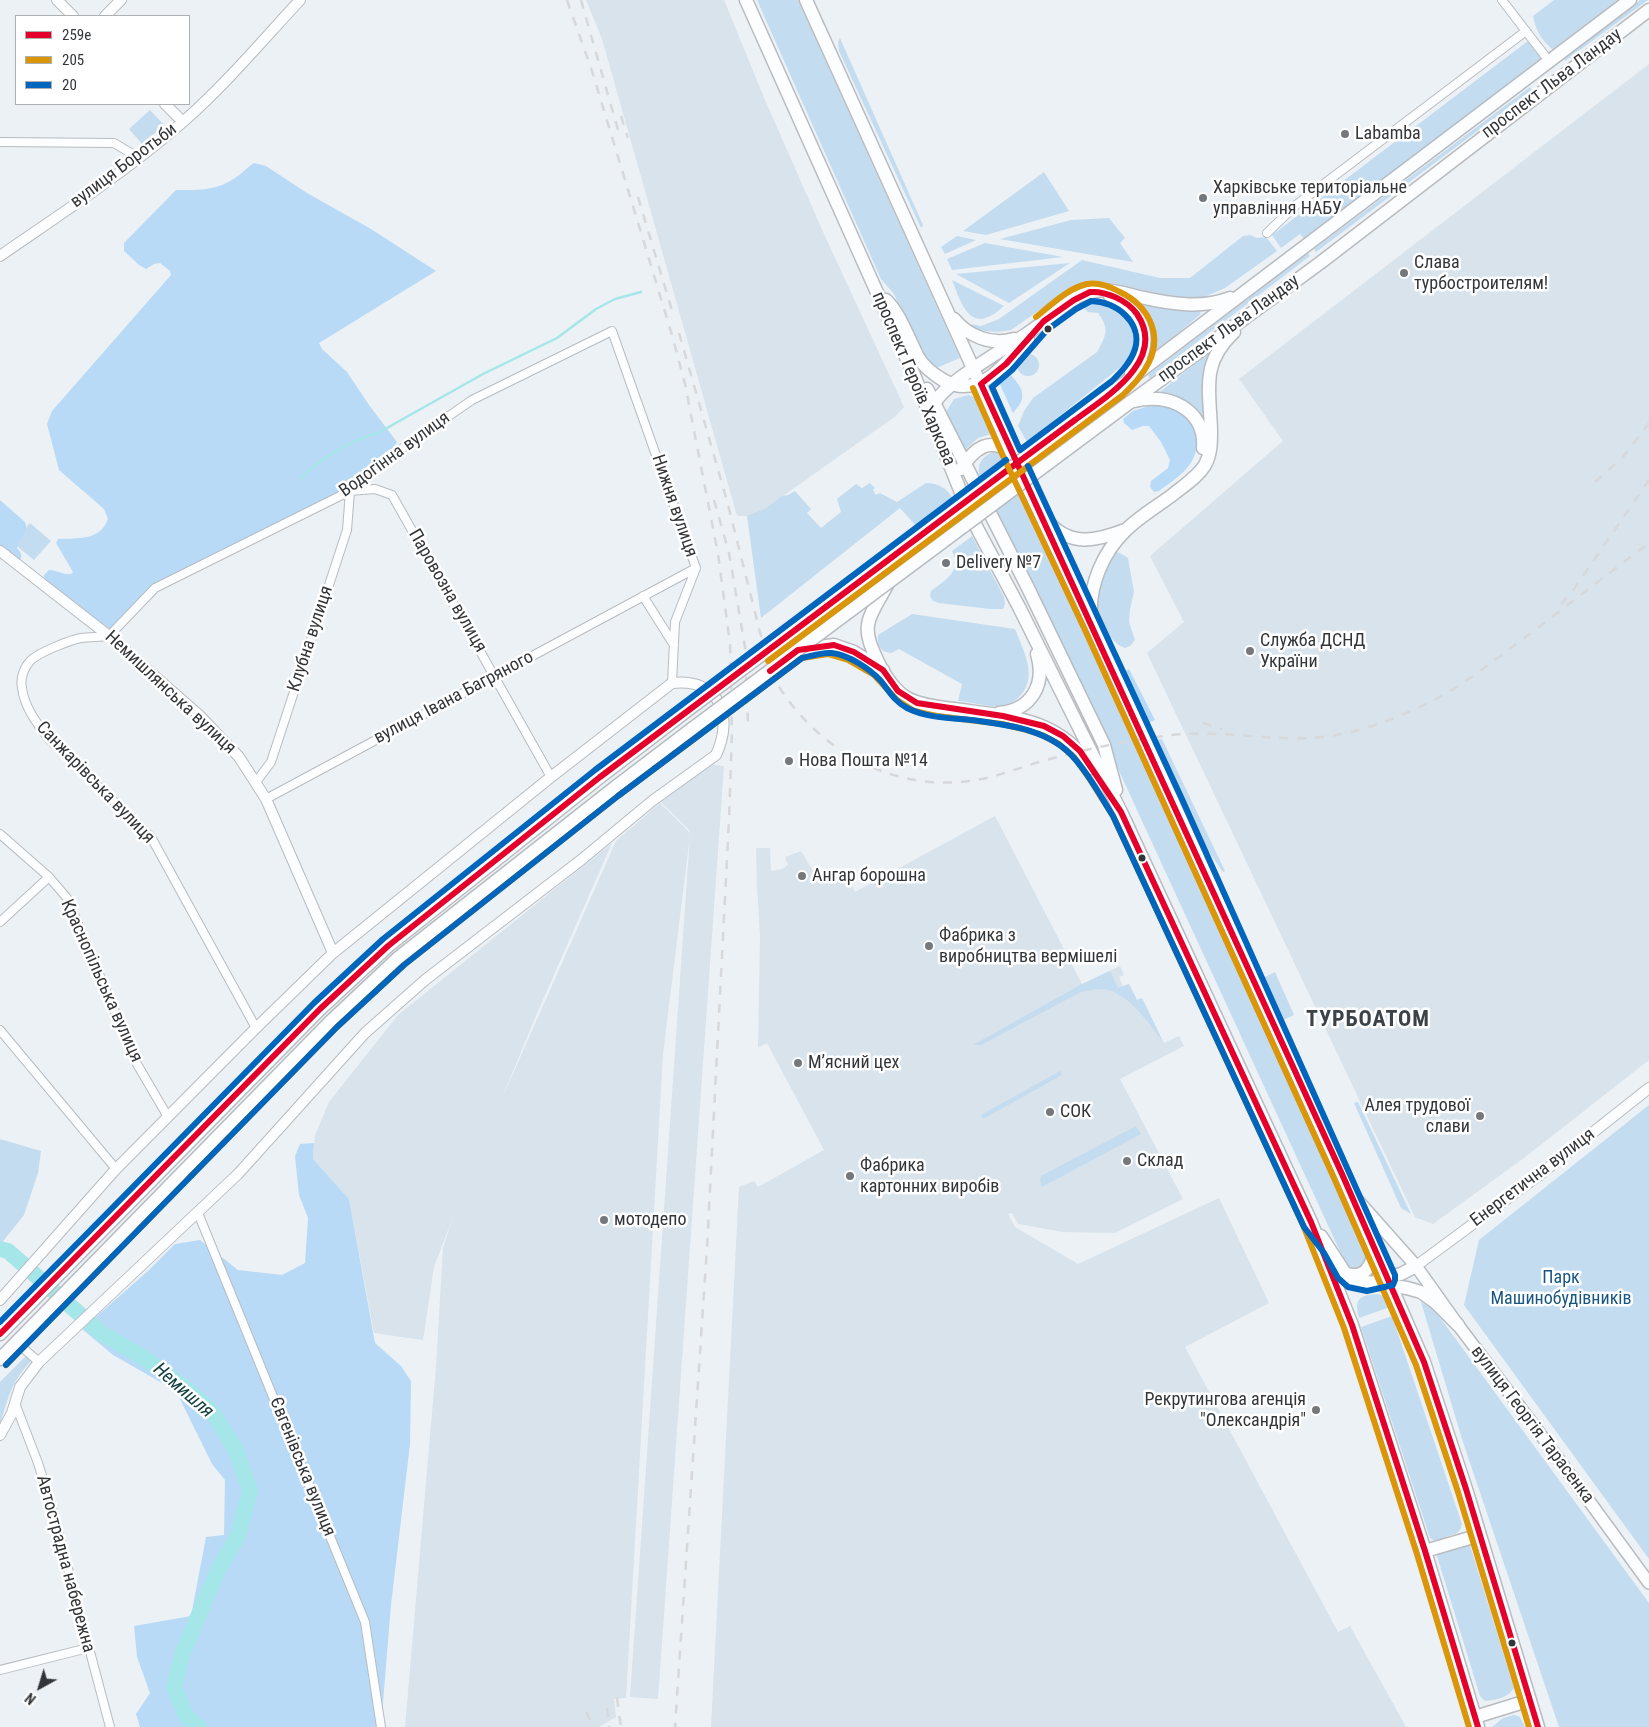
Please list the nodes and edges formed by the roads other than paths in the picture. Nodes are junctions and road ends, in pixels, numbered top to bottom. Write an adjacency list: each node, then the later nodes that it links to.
1 (57, 0): 9 (street)
2 (121, 0): 10 (street)
3 (300, 0): 15 (street, вулиця Боротьби)
4 (746, 0): 21 (main road, проспект Героїв Харкова)
5 (806, 0): 23 (main road)
6 (1502, 0): 11 (street)
7 (1630, 0): 12 (main road, проспект Льва Ландау)
8 (1649, 10): 13 (main road, проспект Льва Ландау)
9 (72, 15)
10 (106, 15)
11 (1526, 31): 12 (street); 18 (street)
12 (1549, 61): 13 (main road); 20 (main road, проспект Льва Ландау)
13 (1561, 76): 24 (main road, проспект Льва Ландау)
14 (166, 105): 15 (street)
15 (183, 122): 17 (street, вулиця Боротьби)
16 (0, 142): 17 (street)
17 (139, 158): 19 (street, вулиця Боротьби)
18 (1267, 233)
19 (0, 256)
20 (1250, 287): 22 (main road); 29 (main road, проспект Льва Ландау)
21 (875, 289): 30 (main road); 34 (main road); 35 (main road, проспект Героїв Харкова)
22 (1093, 292): 25 (main road); 31 (main road)
23 (944, 305): 27 (main road); 28 (main road)
24 (1263, 305): 32 (main road, проспект Льва Ландау); 40 (main road)
25 (1041, 324): 27 (main road); 28 (main road)
26 (612, 331): 41 (street, Водогінна вулиця); 46 (street, Нижня вулиця)
27 (1028, 334): 28 (main road)
28 (977, 375): 30 (main road); 36 (main road)
29 (1132, 377): 31 (main road, проспект Льва Ландау); 32 (main road)
30 (955, 385): 34 (main road)
31 (1118, 388): 80 (main road, проспект Льва Ландау, bridge)
32 (1144, 392): 33 (main road, проспект Льва Ландау)
33 (1129, 403): 40 (main road); 47 (main road, проспект Льва Ландау, bridge)
34 (936, 406): 35 (main road); 38 (main road)
35 (933, 422): 42 (main road, проспект Героїв Харкова)
36 (1011, 452): 37 (main road); 43 (main road)
37 (975, 453): 38 (main road); 39 (main road)
38 (965, 463): 39 (main road); 42 (main road)
39 (973, 479): 61 (main road)
40 (1190, 481): 44 (main road)
41 (350, 491): 51 (street, Водогінна вулиця); 55 (street, Паровозна вулиця); 59 (street, Клубна вулиця)
42 (961, 492): 49 (main road, проспект Героїв Харкова)
43 (1042, 515): 44 (main road); 50 (main road)
44 (1125, 530): 50 (main road)
45 (0, 551): 51 (street, Немишлянська вулиця)
46 (696, 568): 48 (street, вулиця Івана Багряного); 52 (street, Нижня вулиця)
47 (890, 581): 53 (main road, проспект Льва Ландау, bridge); 54 (main road)
48 (643, 596): 52 (street); 55 (street, вулиця Івана Багряного)
49 (1019, 607): 57 (main road); 61 (main road, проспект Героїв Харкова)
50 (1093, 626): 71 (main road)
51 (109, 636): 59 (street, Немишлянська вулиця); 66 (street, Санжарівська вулиця)
52 (674, 645): 56 (street, Нижня вулиця)
53 (798, 650): 54 (main road); 81 (main road, проспект Льва Ландау, bridge)
54 (883, 670): 57 (main road)
55 (495, 676): 58 (street, Паровозна вулиця); 60 (street, вулиця Івана Багряного)
56 (672, 683): 58 (street); 72 (street)
57 (990, 714): 61 (main road)
58 (551, 777): 65 (street)
59 (256, 782): 60 (street, Немишлянська вулиця)
60 (266, 799): 65 (street, Немишлянська вулиця)
61 (1121, 812): 73 (main road, проспект Героїв Харкова)
62 (0, 834): 63 (street, Краснопільська вулиця)
63 (49, 877): 64 (street); 69 (street, Краснопільська вулиця)
64 (0, 922)
65 (333, 953): 66 (street)
66 (256, 1028): 69 (street)
67 (0, 1030): 70 (street)
68 (1649, 1088): 75 (street, Енергетична вулиця)
69 (168, 1117): 70 (street)
70 (116, 1169): 78 (street)
71 (1347, 1188): 74 (main road); 75 (main road, вулиця Георгія Тарасенка)
72 (198, 1213): 83 (street); 94 (street, Євгенівська вулиця)
73 (1311, 1222): 76 (main road); 87 (main road, проспект Героїв Харкова)
74 (1375, 1251): 76 (main road); 77 (main road)
75 (1416, 1266): 77 (main road); 79 (main road, вулиця Георгія Тарасенка)
76 (1345, 1273): 77 (main road)
77 (1388, 1281): 79 (main road); 86 (main road)
78 (0, 1300)
79 (1458, 1325): 88 (main road, вулиця Георгія Тарасенка)
80 (2, 1332): 81 (main road)
81 (16, 1342): 82 (main road, проспект Льва Ландау); 83 (street)
82 (0, 1359)
83 (39, 1362): 84 (street)
84 (15, 1402): 85 (street); 89 (street, Автострадна набережна)
85 (0, 1435)
86 (1480, 1535): 87 (main road); 91 (main road)
87 (1425, 1551): 92 (main road, проспект Героїв Харкова)
88 (1649, 1583)
89 (88, 1648): 90 (street); 93 (street, Автострадна набережна)
90 (0, 1670)
91 (1530, 1700): 92 (main road); 95 (main road)
92 (1476, 1722)
93 (110, 1727)
94 (381, 1727)
95 (1538, 1727)

